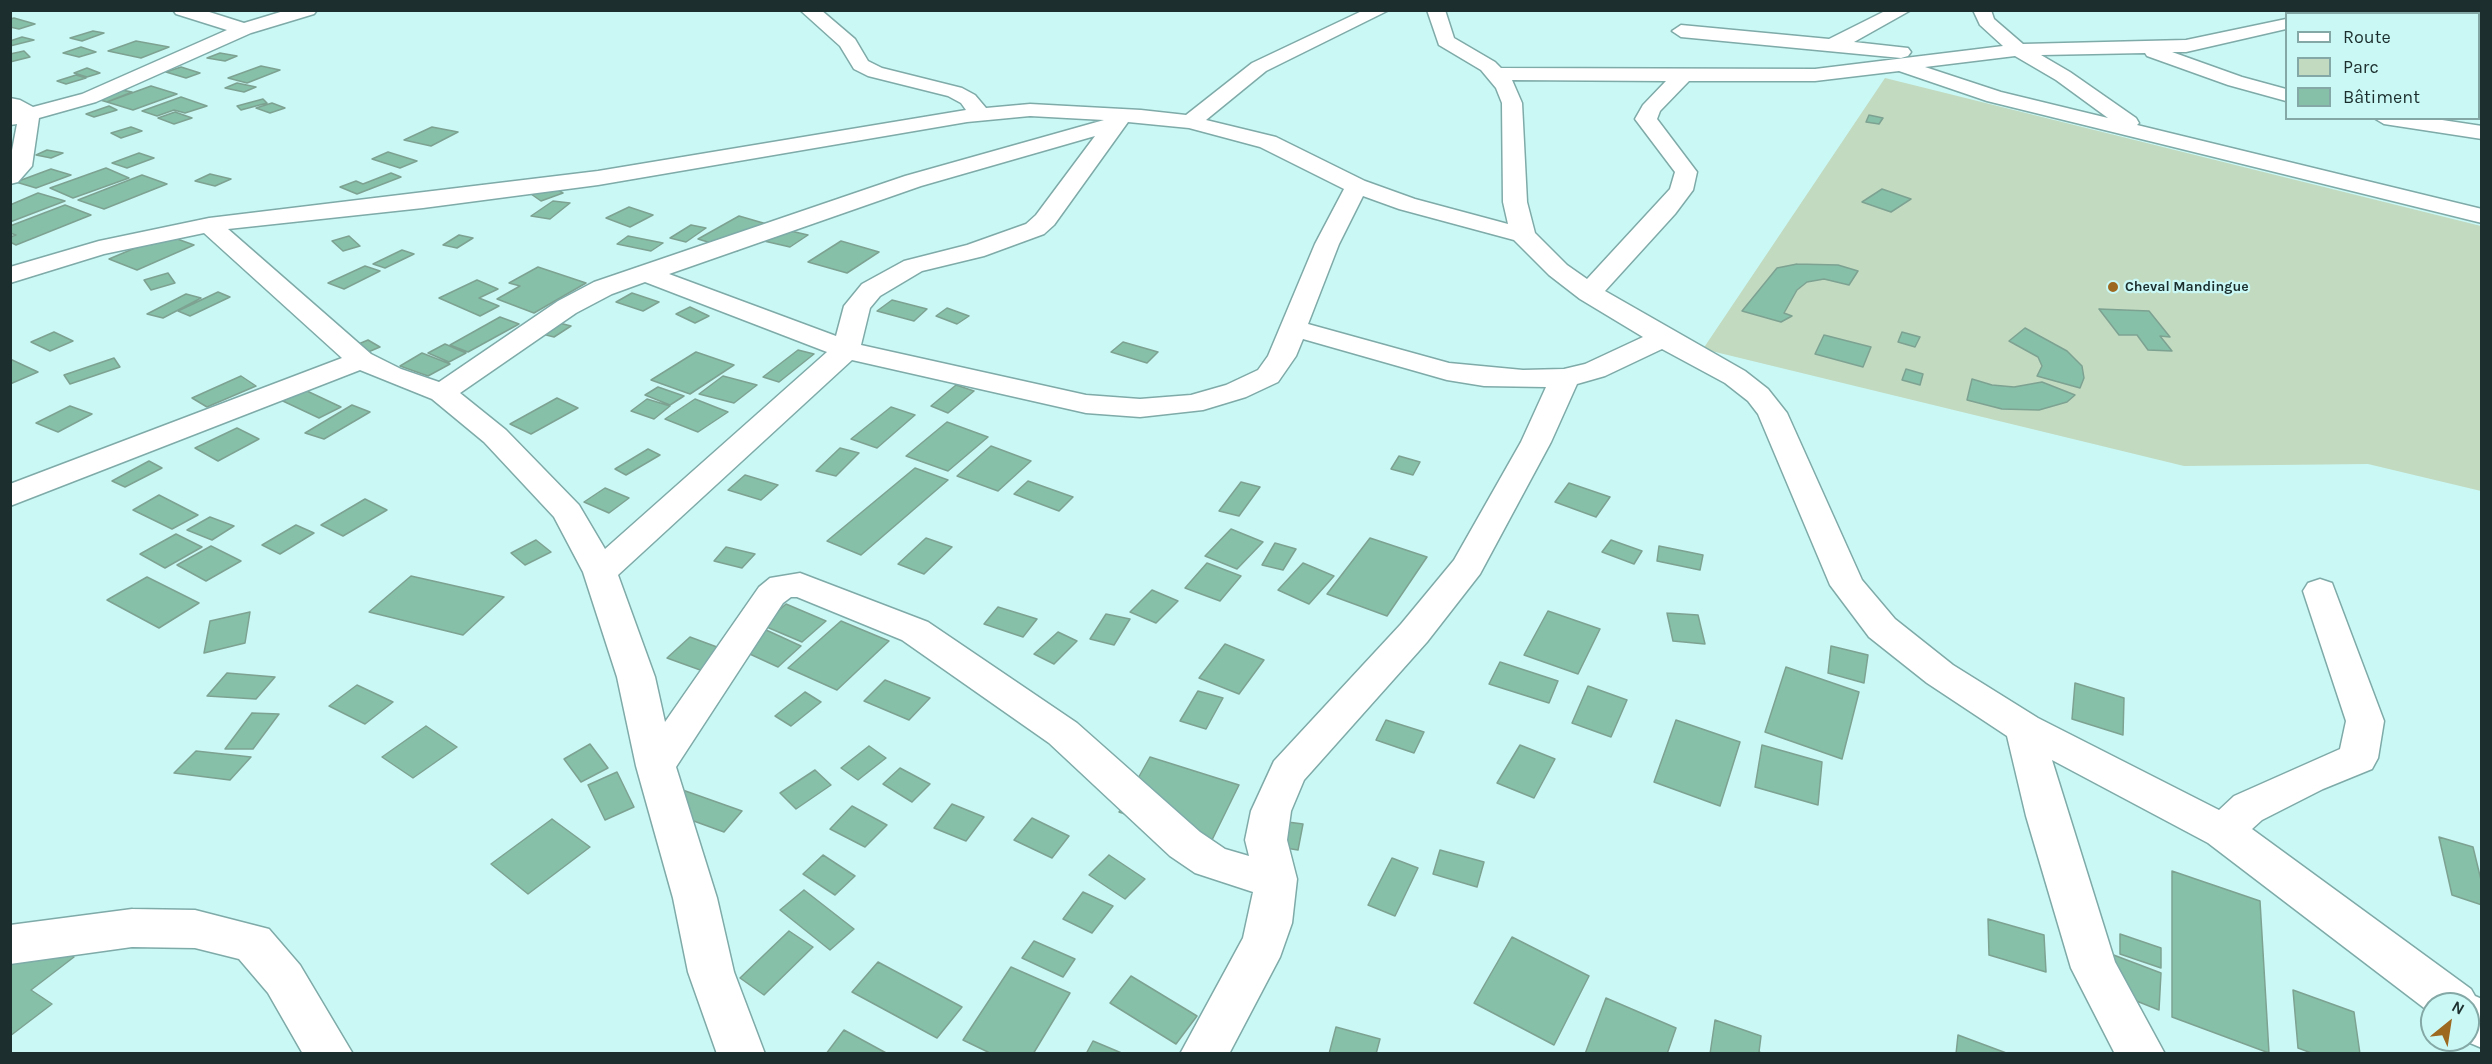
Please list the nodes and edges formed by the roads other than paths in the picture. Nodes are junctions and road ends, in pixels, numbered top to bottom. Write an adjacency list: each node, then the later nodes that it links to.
1 (182, 10): 11 (street)
2 (309, 10): 11 (street)
3 (809, 10): 24 (street)
4 (1326, 10): 12 (street)
5 (1380, 10): 12 (street)
6 (1436, 10): 19 (street)
7 (1902, 10): 14 (street)
8 (1982, 10): 16 (street)
9 (1668, 13): 13 (street)
10 (2285, 24): 15 (street)
11 (244, 29): 23 (street)
12 (1338, 30): 27 (street)
13 (1682, 31): 14 (street); 20 (street)
14 (1832, 45): 17 (street); 21 (street)
15 (2144, 48): 16 (street); 22 (street)
16 (2018, 50): 17 (street); 28 (street)
17 (1958, 58): 18 (street)
18 (1902, 66): 21 (street); 28 (street)
19 (1497, 74): 20 (street); 34 (street)
20 (1675, 76): 21 (street); 37 (street)
21 (1777, 76)
22 (2285, 96)
23 (17, 112): 30 (street)
24 (980, 114): 25 (street); 33 (street)
25 (1129, 119): 27 (street); 35 (street); 40 (street)
26 (2397, 120): 29 (street)
27 (1190, 122): 31 (street)
28 (2140, 132): 32 (street)
29 (2481, 133)
30 (10, 177)
31 (1357, 186): 34 (street); 38 (street)
32 (2481, 216)
33 (209, 225): 36 (street); 41 (street)
34 (1522, 235): 37 (street)
35 (647, 274): 40 (street); 43 (street)
36 (10, 275)
37 (1589, 293): 39 (street)
38 (1293, 328): 40 (street); 42 (street)
39 (1663, 338): 42 (street); 47 (street)
40 (846, 350): 45 (street)
41 (361, 360): 43 (street); 44 (street)
42 (1565, 378): 50 (street)
43 (442, 393): 45 (street)
44 (10, 496)
45 (600, 572): 48 (street)
46 (2320, 591): 49 (street)
47 (2024, 728): 49 (street); 56 (street)
48 (657, 766): 50 (street); 54 (street)
49 (2223, 831): 52 (street)
50 (1276, 879): 55 (street)
51 (10, 945): 53 (street)
52 (2439, 992)
53 (329, 1053)
54 (741, 1053)
55 (1204, 1053)
56 (2141, 1053)

